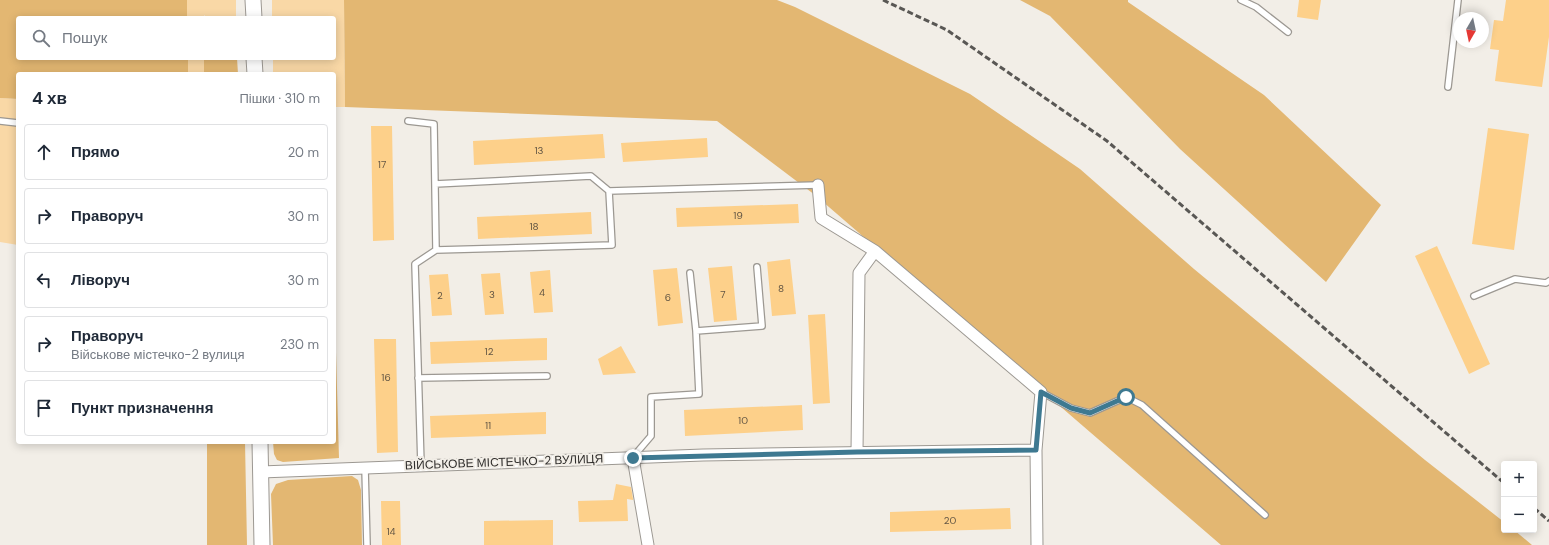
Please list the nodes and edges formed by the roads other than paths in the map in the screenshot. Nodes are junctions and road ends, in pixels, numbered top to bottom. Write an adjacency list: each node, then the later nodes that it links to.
1 (253, 0): 6 (main road)
2 (1241, 0): 5 (lane)
3 (1256, 0): 5 (lane)
4 (1458, 0): 10 (lane)
5 (1256, 7): 7 (lane)
6 (254, 16)
7 (1288, 32)
8 (254, 60): 9 (main road)
9 (254, 72)
10 (1448, 87)
11 (408, 120): 14 (lane)
12 (0, 121): 13 (lane)
13 (16, 123)
14 (435, 184): 16 (lane); 17 (lane)
15 (818, 185): 16 (lane); 18 (street)
16 (609, 191): 17 (lane)
17 (436, 250): 25 (lane)
18 (875, 251): 26 (street); 29 (street)
19 (757, 267): 23 (lane)
20 (690, 273): 23 (lane)
21 (1549, 281): 22 (lane)
22 (1474, 296)
23 (696, 331): 30 (lane)
24 (547, 376): 25 (lane)
25 (418, 378): 31 (lane)
26 (1041, 392): 28 (street); 34 (lane)
27 (260, 444): 33 (main road)
28 (1036, 450): 29 (street, ВІЙСЬКОВЕ МІСТЕЧКО-2 ВУЛИЦЯ); 38 (street)
29 (857, 452): 30 (street, ВІЙСЬКОВЕ МІСТЕЧКО-2 ВУЛИЦЯ)
30 (633, 458): 31 (street, ВІЙСЬКОВЕ МІСТЕЧКО-2 ВУЛИЦЯ); 37 (street)
31 (421, 465): 32 (street, ВІЙСЬКОВЕ МІСТЕЧКО-2 ВУЛИЦЯ)
32 (365, 468): 33 (street, ВІЙСЬКОВЕ МІСТЕЧКО-2 ВУЛИЦЯ); 36 (lane)
33 (261, 472): 35 (main road)
34 (1265, 516)
35 (262, 545)
36 (367, 545)
37 (648, 545)
38 (1037, 545)

